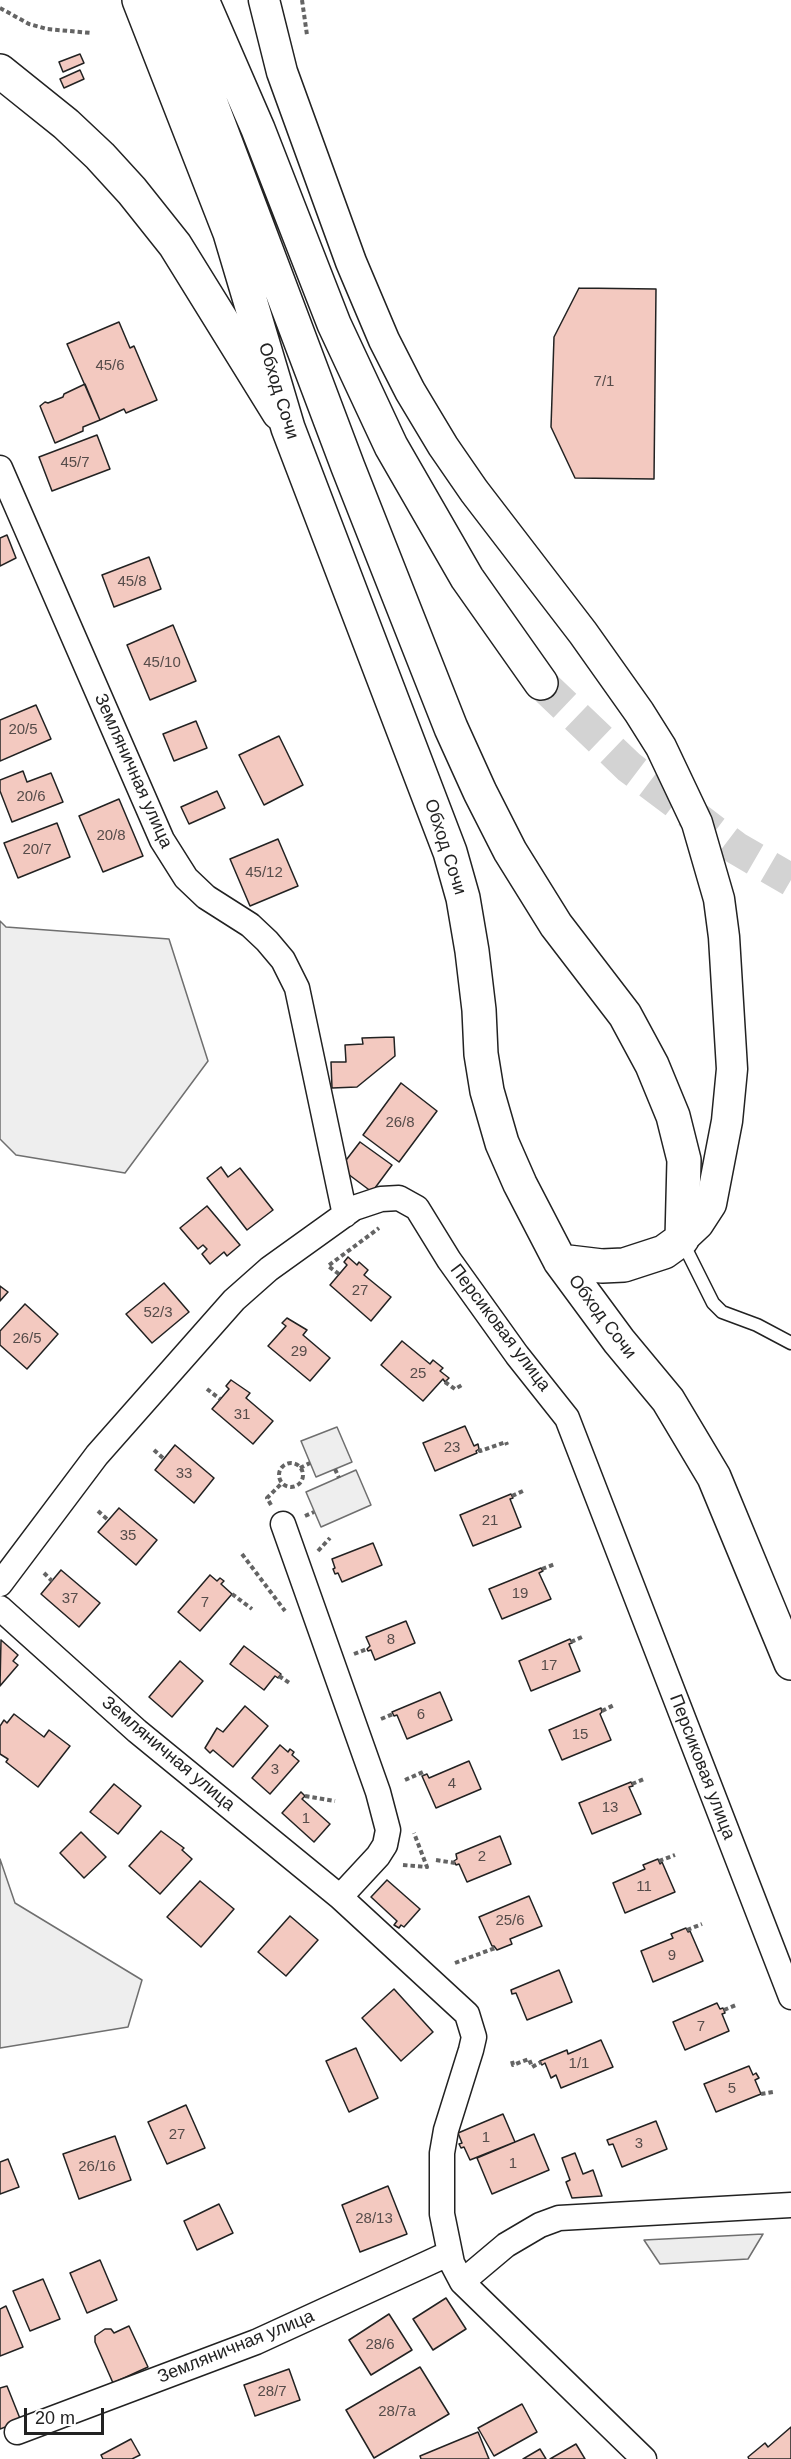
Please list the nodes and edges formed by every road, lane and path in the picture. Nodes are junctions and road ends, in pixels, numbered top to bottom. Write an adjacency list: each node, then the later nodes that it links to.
1 (139, 0): 10 (main road, Обход Сочи)
2 (172, 0): 15 (main road)
3 (202, 0): 12 (main road)
4 (264, 0): 15 (street)
5 (303, 0): 8 (path)
6 (0, 8): 7 (path)
7 (91, 33)
8 (307, 35)
9 (0, 71): 10 (main road)
10 (288, 428): 16 (main road, Обход Сочи)
11 (0, 468): 13 (street, Земляничная улица)
12 (541, 683)
13 (345, 1215): 43 (street, Персиковая улица); 74 (street, Персиковая улица)
14 (388, 1221): 17 (path)
15 (682, 1239): 16 (main road); 18 (lane)
16 (560, 1261): 52 (main road, Обход Сочи)
17 (339, 1274)
18 (791, 1342)
19 (446, 1382): 20 (path)
20 (462, 1385)
21 (207, 1389): 22 (path)
22 (220, 1399)
23 (507, 1445): 24 (path)
24 (479, 1449)
25 (154, 1450): 26 (path)
26 (164, 1459)
27 (310, 1463): 28 (path)
28 (300, 1467): 28 (path)
29 (335, 1469): 30 (path)
30 (339, 1478)
31 (525, 1490): 32 (path)
32 (512, 1496)
33 (98, 1511): 36 (path)
34 (314, 1512): 35 (path)
35 (307, 1515)
36 (108, 1520)
37 (283, 1524): 69 (street)
38 (242, 1554): 47 (path)
39 (555, 1564): 40 (path)
40 (542, 1569)
41 (44, 1574): 42 (path)
42 (52, 1581)
43 (0, 1584)
44 (232, 1594): 46 (path)
45 (0, 1608): 69 (street, Земляничная улица)
46 (252, 1609)
47 (290, 1619)
48 (584, 1636): 49 (path)
49 (571, 1642)
50 (367, 1649): 51 (path)
51 (353, 1655)
52 (791, 1663)
53 (279, 1676): 54 (path)
54 (291, 1684)
55 (614, 1705): 56 (path)
56 (602, 1710)
57 (393, 1714): 58 (path)
58 (381, 1719)
59 (424, 1775): 61 (path)
60 (644, 1779): 62 (path)
61 (405, 1780)
62 (632, 1784)
63 (305, 1796): 64 (path)
64 (335, 1801)
65 (675, 1855): 67 (path)
66 (436, 1860): 68 (path)
67 (659, 1861)
68 (455, 1863)
69 (340, 1897): 82 (street, Земляничная улица)
70 (702, 1924): 71 (path)
71 (687, 1930)
72 (495, 1948): 73 (path)
73 (455, 1963)
74 (791, 1997)
75 (736, 2005): 76 (path)
76 (724, 2010)
77 (512, 2061): 78 (path)
78 (541, 2062)
79 (773, 2092): 80 (path)
80 (761, 2094)
81 (791, 2205): 83 (street)
82 (450, 2253): 83 (street, Земляничная улица); 84 (street, Земляничная улица)
83 (462, 2282): 85 (street, Земляничная улица)
84 (17, 2432)
85 (644, 2459)

